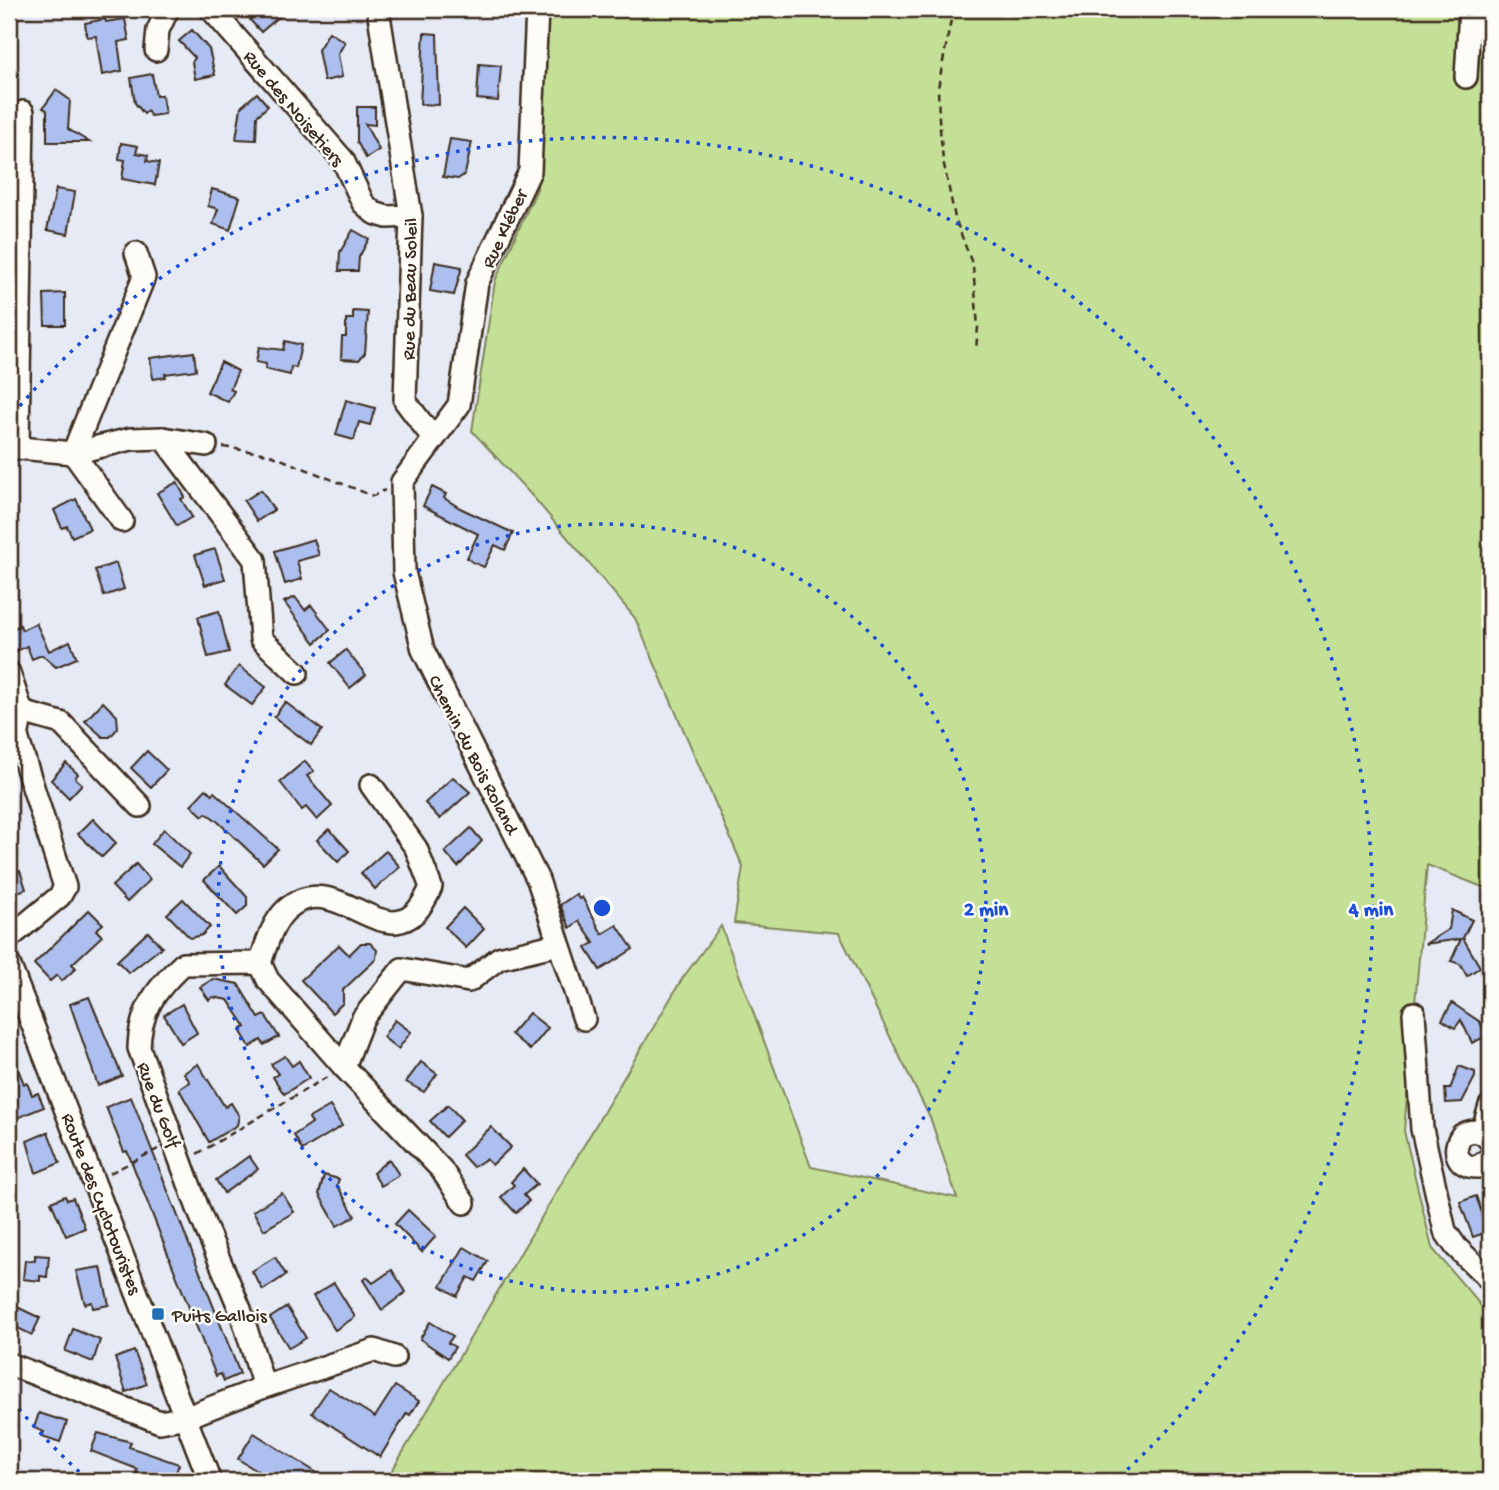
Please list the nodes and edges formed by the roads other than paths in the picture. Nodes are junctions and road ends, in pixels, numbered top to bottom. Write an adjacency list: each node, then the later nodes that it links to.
1 (168, 9): 6 (street)
2 (211, 9): 9 (street, Rue des Noisetiers)
3 (378, 9): 9 (street, Rue du Beau Soleil)
4 (537, 9): 12 (street, Rue Kléber)
5 (1470, 9): 7 (street)
6 (156, 50)
7 (1466, 77)
8 (23, 112): 14 (street)
9 (411, 216): 12 (street, Rue du Beau Soleil)
10 (136, 253): 15 (street)
11 (163, 438): 13 (street); 15 (street); 19 (street)
12 (433, 438): 16 (street, Rue Kléber)
13 (206, 445)
14 (13, 447): 15 (street)
15 (73, 453): 17 (street)
16 (402, 482): 24 (street, Chemin du Bois Roland)
17 (122, 521)
18 (9, 673): 20 (street)
19 (297, 673)
20 (22, 712): 22 (street); 23 (street)
21 (371, 785): 25 (street)
22 (140, 806)
23 (9, 938)
24 (558, 944): 28 (street, Chemin du Bois Roland); 29 (street)
25 (260, 963): 29 (street); 39 (street, Rue du Golf)
26 (9, 964): 40 (street, Route des Cyclotouristes)
27 (1414, 1013): 33 (street)
28 (584, 1019)
29 (344, 1067): 35 (street)
30 (1490, 1106): 31 (street)
31 (1486, 1137): 32 (street)
32 (1456, 1153): 33 (street); 34 (street)
33 (1428, 1157): 36 (street)
34 (1488, 1165)
35 (464, 1203)
36 (1490, 1280)
37 (394, 1357): 39 (street)
38 (9, 1364): 40 (street)
39 (264, 1388): 40 (street)
40 (187, 1417): 41 (street, Route des Cyclotouristes)
41 (210, 1481)

